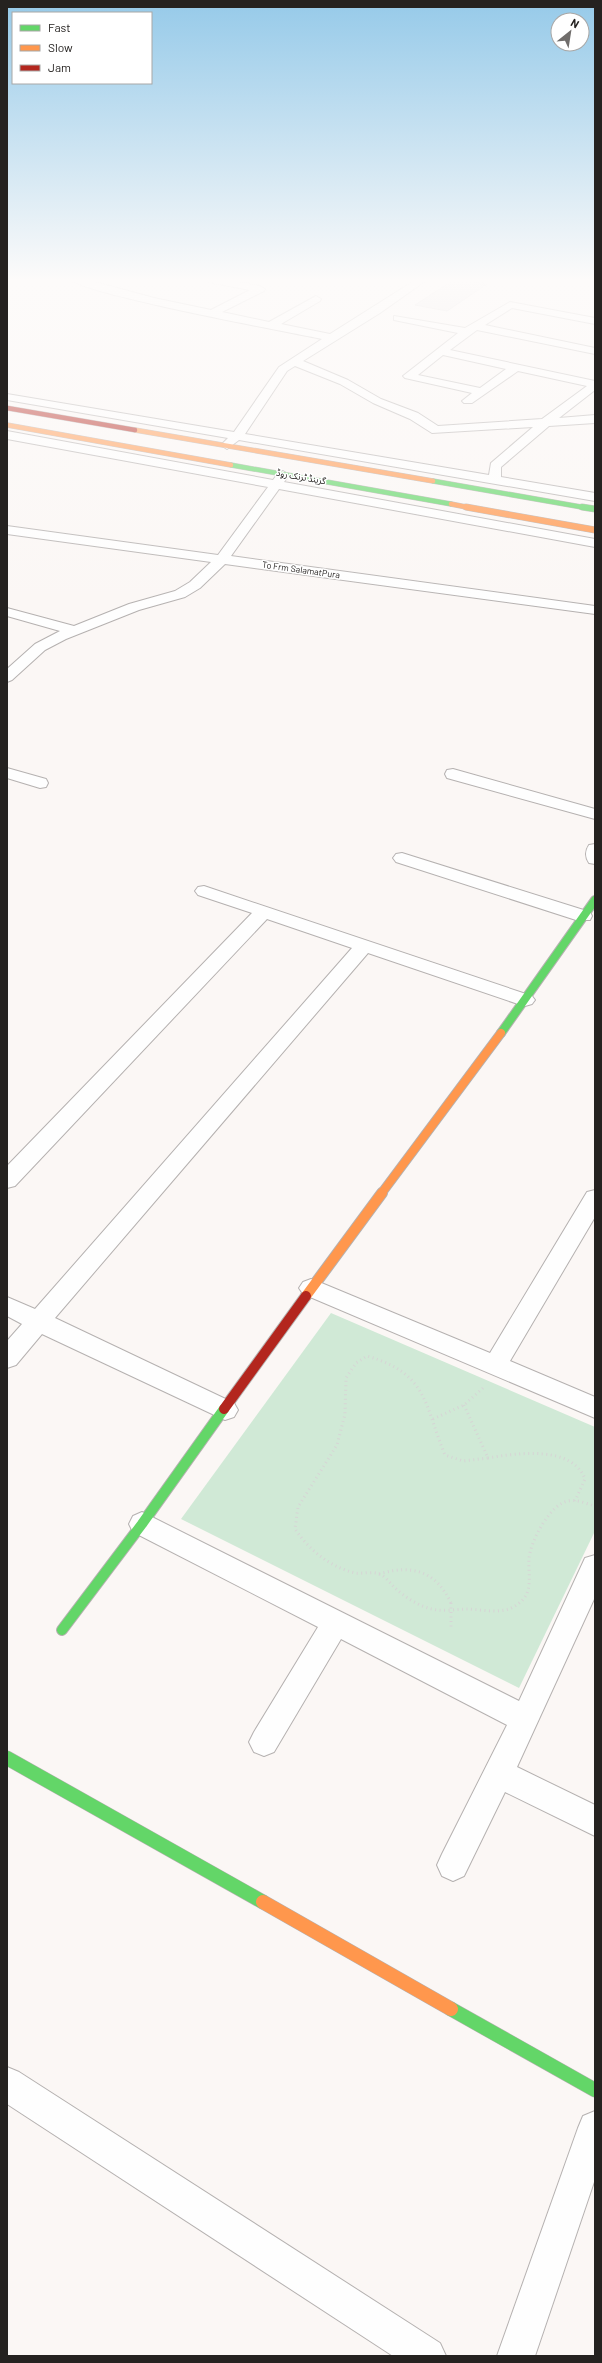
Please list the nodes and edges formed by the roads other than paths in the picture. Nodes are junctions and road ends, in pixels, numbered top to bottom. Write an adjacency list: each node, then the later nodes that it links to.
1 (269, 389): 14 (street)
2 (357, 389): 11 (street)
3 (470, 389): 6 (street)
4 (486, 389): 6 (street)
5 (588, 389): 11 (street)
6 (482, 392): 8 (street)
7 (7, 397): 14 (street)
8 (468, 401)
9 (7, 408): 15 (main road, گرینڈ ٹرنک روڈ)
10 (595, 419): 11 (street)
11 (546, 422): 17 (street)
12 (7, 425): 16 (main road, گرینڈ ٹرنک روڈ)
13 (7, 435): 16 (street)
14 (237, 436): 15 (street); 17 (street)
15 (226, 446): 20 (main road, گرینڈ ٹرنک روڈ)
16 (280, 480): 22 (main road, گرینڈ ٹرنک روڈ); 23 (street); 27 (street)
17 (495, 480): 18 (street)
18 (543, 488): 19 (street); 20 (street)
19 (595, 497)
20 (535, 499): 21 (main road, گرینڈ ٹرنک روڈ)
21 (595, 510): 24 (main road)
22 (523, 517): 23 (street); 24 (main road, گرینڈ ٹرنک روڈ)
23 (515, 529): 26 (street)
24 (590, 529)
25 (7, 530): 27 (street, To Frm SalamatPura)
26 (595, 543)
27 (222, 559): 28 (street, To Frm SalamatPura); 30 (street)
28 (595, 610)
29 (7, 612): 30 (street)
30 (73, 630): 31 (street)
31 (8, 675)
32 (7, 773): 34 (street)
33 (453, 774): 35 (street)
34 (40, 783)
35 (595, 814)
36 (595, 849): 38 (street)
37 (402, 858): 42 (street)
38 (595, 859)
39 (204, 891): 41 (street)
40 (595, 900): 42 (main road)
41 (264, 911): 43 (street); 45 (street)
42 (583, 916): 44 (main road)
43 (365, 945): 44 (street); 49 (street)
44 (525, 1000): 47 (main road)
45 (7, 1180)
46 (595, 1198): 51 (street)
47 (311, 1288): 51 (street); 53 (main road)
48 (7, 1306): 49 (street)
49 (40, 1321): 50 (street); 53 (street)
50 (7, 1358)
51 (495, 1365): 52 (street)
52 (595, 1408)
53 (225, 1410): 54 (main road)
54 (142, 1524): 56 (street); 57 (main road)
55 (595, 1567): 58 (street)
56 (335, 1624): 58 (street); 59 (street)
57 (62, 1630)
58 (525, 1719): 61 (street)
59 (264, 1742)
60 (7, 1758): 65 (main road)
61 (497, 1773): 62 (street); 63 (street)
62 (595, 1821)
63 (453, 1865)
64 (7, 2084): 67 (street)
65 (595, 2090)
66 (595, 2128): 68 (street)
67 (427, 2356)
68 (516, 2356)

